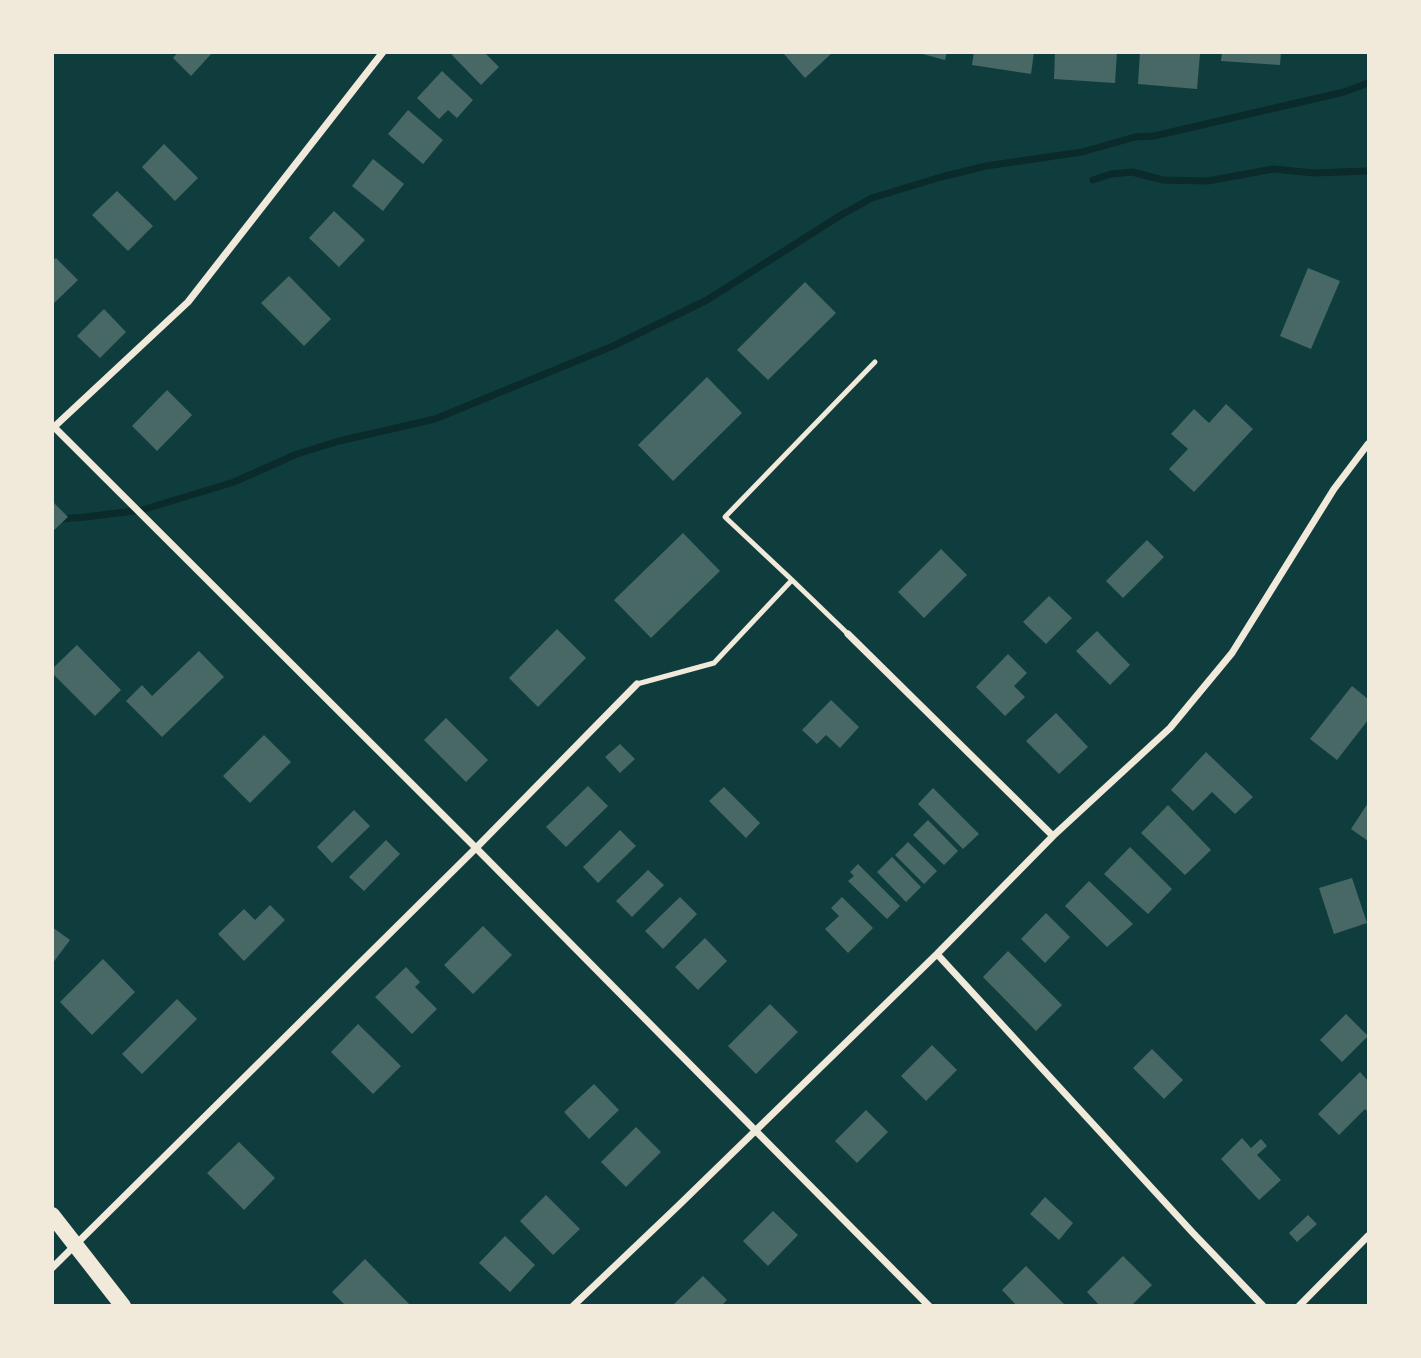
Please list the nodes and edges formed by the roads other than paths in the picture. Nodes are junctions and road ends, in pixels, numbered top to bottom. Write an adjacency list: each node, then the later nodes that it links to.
1 (383, 52): 3 (street)
2 (875, 362): 5 (lane)
3 (53, 426): 9 (street)
4 (1368, 444): 8 (street)
5 (792, 580): 6 (lane); 7 (lane)
6 (848, 634): 8 (street)
7 (637, 684): 9 (street)
8 (1053, 836): 10 (street)
9 (476, 848): 11 (street); 14 (street)
10 (937, 954): 11 (street); 19 (street)
11 (755, 1130): 17 (street); 18 (street)
12 (52, 1215): 14 (main road)
13 (1368, 1236): 20 (street)
14 (77, 1245): 15 (street); 16 (main road)
15 (52, 1268)
16 (123, 1306)
17 (573, 1306)
18 (929, 1306)
19 (1264, 1306)
20 (1299, 1306)

